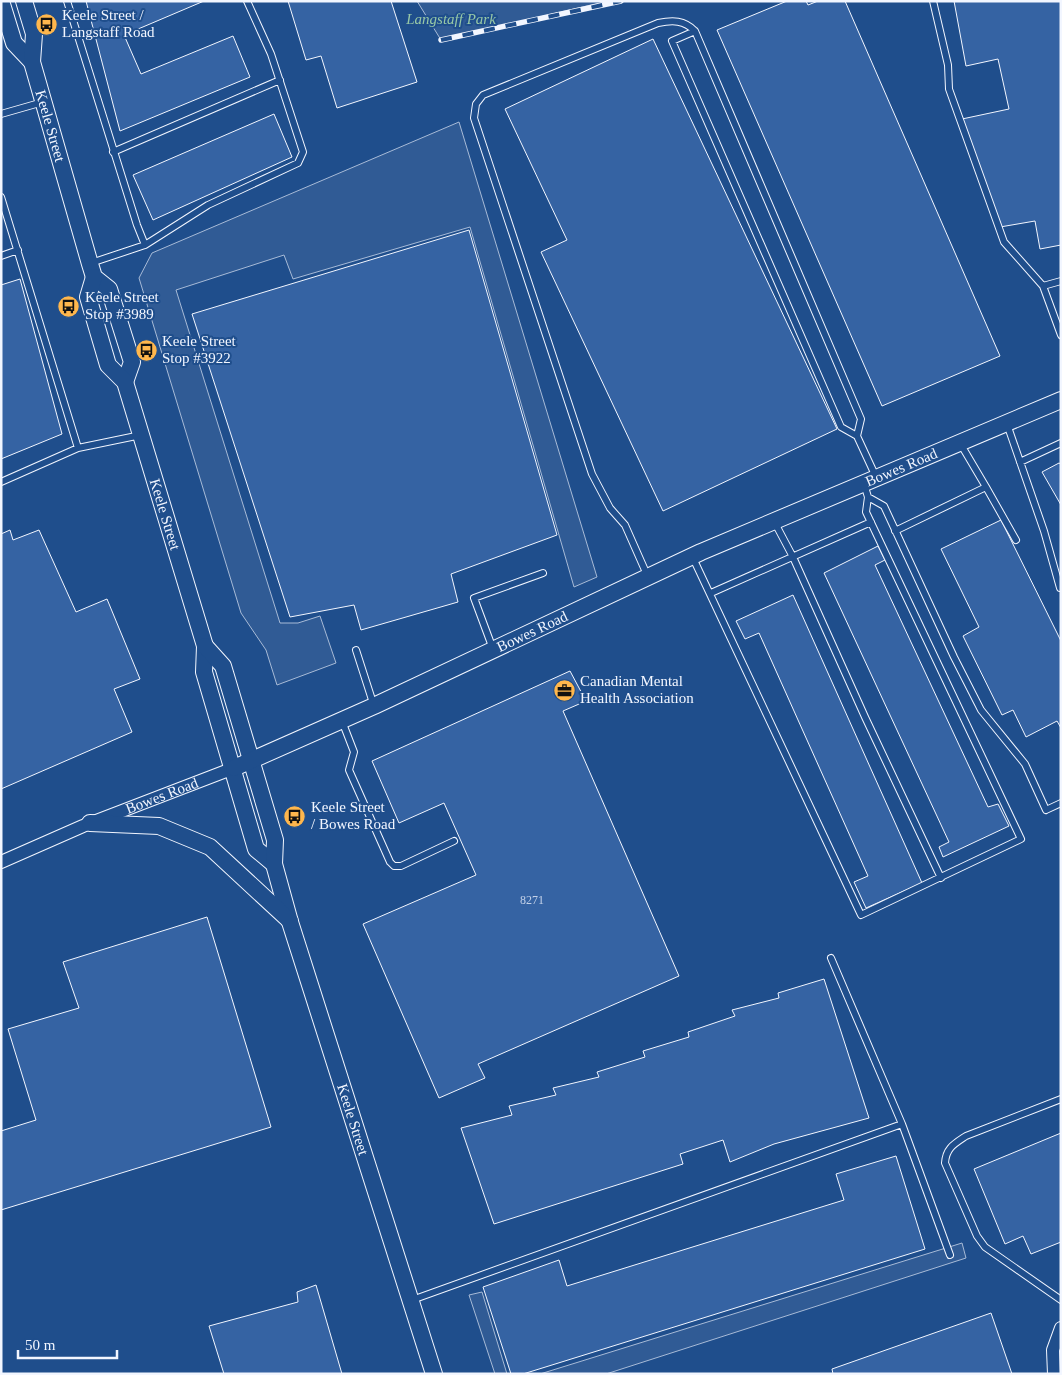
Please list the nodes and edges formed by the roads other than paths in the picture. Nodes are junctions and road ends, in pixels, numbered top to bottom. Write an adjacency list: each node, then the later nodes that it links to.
1 (1, 1): 7 (main road, Keele Street)
2 (24, 1): 7 (main road, Keele Street)
3 (66, 1): 11 (lane)
4 (246, 1): 8 (lane)
5 (933, 1): 18 (lane)
6 (695, 32): 24 (lane); 24 (lane); 39 (lane)
7 (32, 62): 9 (main road, Keele Street)
8 (280, 80): 11 (lane); 13 (lane)
9 (44, 102): 10 (lane); 16 (main road, Keele Street)
10 (1, 114)
11 (113, 152): 13 (lane)
12 (1, 197): 14 (lane)
13 (146, 245): 16 (lane)
14 (18, 250): 15 (lane); 27 (lane)
15 (1, 256)
16 (92, 270): 20 (main road, Keele Street); 20 (main road, Keele Street)
17 (1061, 280): 18 (lane)
18 (1043, 286): 19 (lane)
19 (1061, 335)
20 (126, 382): 23 (main road, Keele Street)
21 (1061, 400): 22 (main road, Bowes Road)
22 (1006, 423): 25 (main road, Bowes Road); 28 (lane)
23 (142, 434): 27 (lane); 42 (main road, Keele Street)
24 (857, 436): 30 (lane)
25 (960, 443): 30 (main road, Bowes Road); 31 (lane)
26 (1061, 443): 28 (lane)
27 (78, 448): 29 (lane)
28 (1020, 462): 40 (lane)
29 (1, 482)
30 (869, 486): 32 (main road, Bowes Road); 33 (lane); 34 (lane)
31 (986, 487): 34 (lane); 35 (lane)
32 (774, 522): 36 (lane); 37 (main road, Bowes Road)
33 (871, 522): 36 (lane); 54 (lane)
34 (895, 531): 49 (lane)
35 (1016, 540)
36 (793, 556): 41 (lane); 54 (lane)
37 (692, 557): 39 (main road, Bowes Road); 41 (lane)
38 (543, 573): 44 (lane)
39 (648, 577): 44 (main road, Bowes Road)
40 (1060, 588)
41 (711, 592): 54 (lane)
42 (206, 646): 47 (main road, Keele Street); 48 (main road, Keele Street)
43 (356, 650): 45 (lane)
44 (494, 650): 45 (main road, Bowes Road)
45 (374, 706): 46 (main road, Bowes Road)
46 (342, 720): 47 (main road, Bowes Road); 51 (lane)
47 (251, 760): 48 (main road, Bowes Road); 53 (main road, Keele Street)
48 (234, 768): 50 (street, Bowes Road); 53 (main road, Keele Street)
49 (1061, 803)
50 (90, 824): 52 (street, Bowes Road); 55 (main road)
51 (454, 841)
52 (1, 862)
53 (274, 864): 55 (main road, Keele Street)
54 (941, 878)
55 (290, 922): 60 (main road, Keele Street)
56 (831, 958): 58 (lane)
57 (1061, 1099): 61 (lane)
58 (902, 1124): 59 (lane); 60 (lane)
59 (950, 1255)
60 (412, 1300): 63 (main road, Keele Street)
61 (1061, 1300)
62 (1061, 1328): 64 (street)
63 (434, 1374)
64 (1054, 1374)

